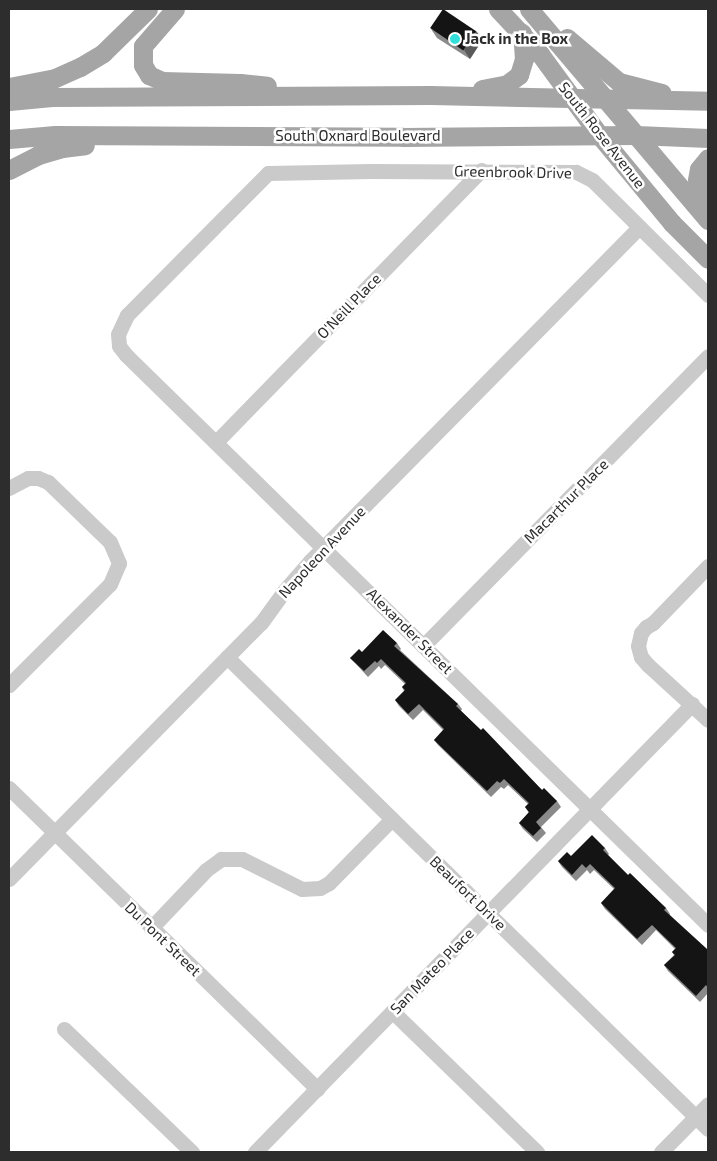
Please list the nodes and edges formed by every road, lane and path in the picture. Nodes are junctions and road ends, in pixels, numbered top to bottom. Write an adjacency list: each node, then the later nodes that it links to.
1 (148, 9): 6 (main road)
2 (175, 9): 7 (main road)
3 (498, 9): 5 (main road, South Rose Avenue)
4 (531, 9): 10 (main road, South Rose Avenue); 12 (main road)
5 (522, 33): 8 (main road); 9 (main road, South Rose Avenue)
6 (9, 87)
7 (343, 95): 8 (main road); 11 (main road)
8 (430, 95): 9 (main road)
9 (573, 100): 10 (main road); 15 (main road, South Rose Avenue)
10 (607, 100): 12 (main road); 14 (main road, South Rose Avenue)
11 (9, 101)
12 (704, 101)
13 (168, 135): 15 (main road, South Oxnard Boulevard); 17 (main road, South Oxnard Boulevard); 19 (main road)
14 (636, 135): 15 (main road, South Oxnard Boulevard); 16 (main road, South Oxnard Boulevard); 21 (main road, South Rose Avenue)
15 (600, 136): 23 (main road, South Rose Avenue)
16 (708, 138)
17 (9, 139)
18 (708, 158): 21 (main road)
19 (9, 170)
20 (481, 170): 22 (street, Greenbrook Drive); 25 (street, Greenbrook Drive); 27 (street, O'Neill Place)
21 (708, 220)
22 (639, 227): 24 (street, Greenbrook Drive); 29 (street, Napoleon Avenue)
23 (708, 259)
24 (708, 295)
25 (118, 334): 27 (street, Alexander Street)
26 (708, 356): 31 (street, Macarthur Place)
27 (216, 442): 29 (street, Alexander Street)
28 (9, 488): 33 (street)
29 (324, 548): 31 (street, Alexander Street); 32 (street, Napoleon Avenue)
30 (708, 566): 34 (street)
31 (424, 645): 37 (street, Alexander Street)
32 (227, 657): 38 (street, Beaufort Drive); 39 (street, Napoleon Avenue)
33 (9, 685)
34 (692, 704): 35 (street); 37 (street, San Mateo Place)
35 (708, 720)
36 (9, 788): 39 (street, Du Pont Street)
37 (590, 809): 41 (street, San Mateo Place); 42 (street, Alexander Street)
38 (392, 819): 41 (street, Beaufort Drive); 43 (street)
39 (54, 832): 40 (street, Napoleon Avenue); 43 (street, Du Pont Street)
40 (9, 879)
41 (488, 913): 44 (street, San Mateo Place); 48 (street, Beaufort Drive)
42 (708, 925)
43 (151, 928): 46 (street, Du Pont Street)
44 (393, 1012): 46 (street, San Mateo Place); 52 (street)
45 (64, 1029): 50 (street)
46 (317, 1089): 51 (street, San Mateo Place)
47 (708, 1104): 48 (street)
48 (696, 1117): 49 (street, Beaufort Drive); 53 (street)
49 (708, 1129)
50 (192, 1152)
51 (255, 1152)
52 (537, 1152)
53 (661, 1152)

